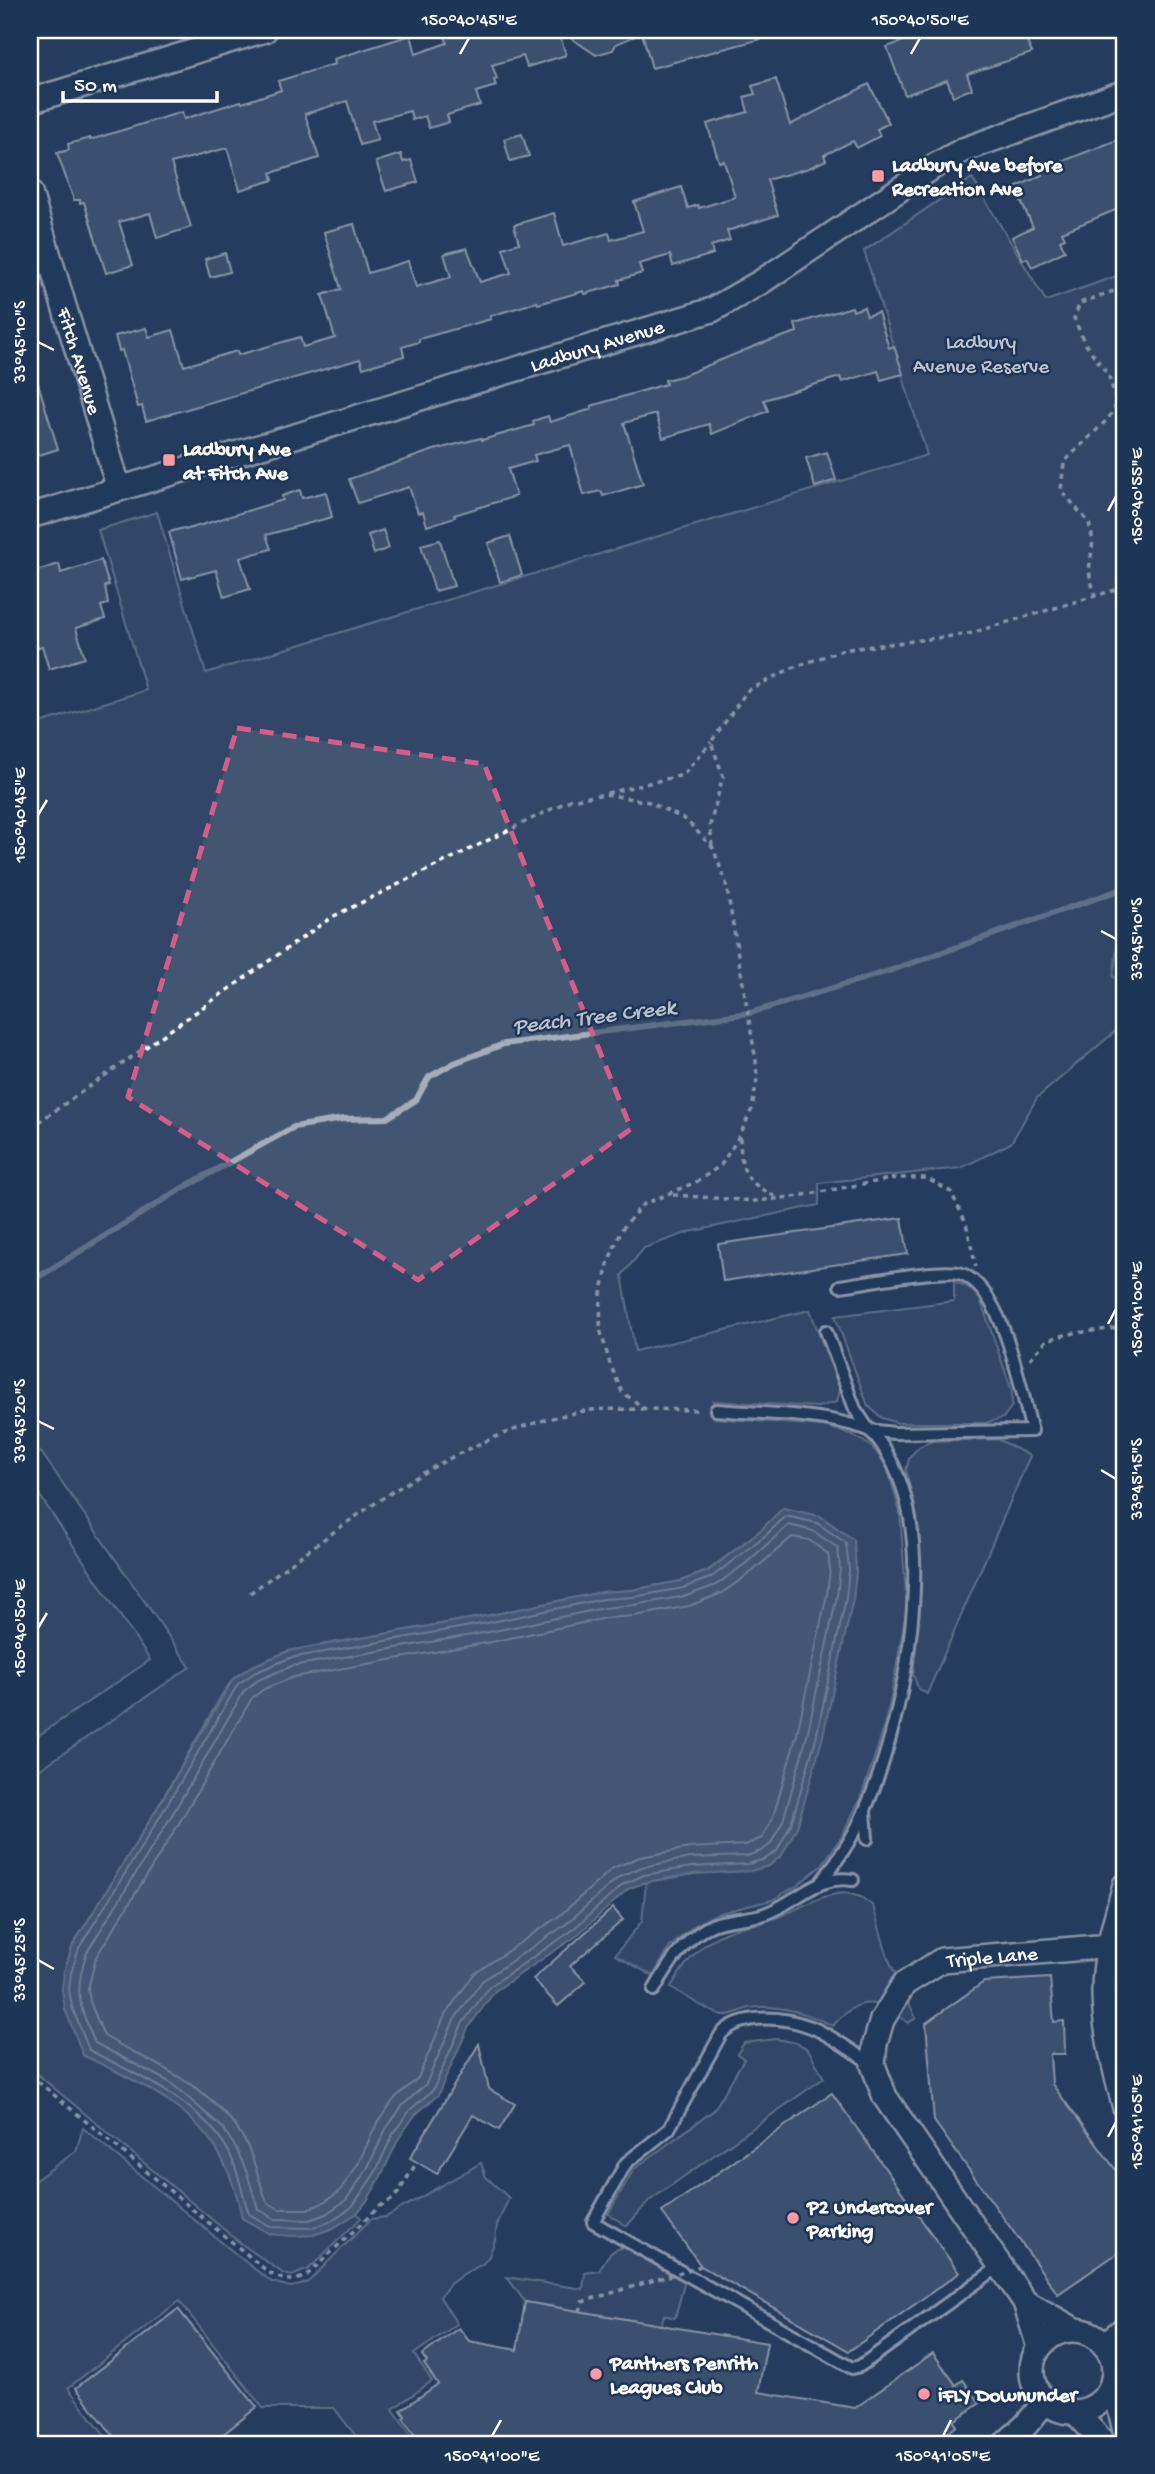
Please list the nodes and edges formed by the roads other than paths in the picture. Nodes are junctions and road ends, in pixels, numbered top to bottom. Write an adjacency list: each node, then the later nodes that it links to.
1 (265, 30): 3 (street)
2 (1125, 92): 5 (street, Ladbury Avenue)
3 (30, 101)
4 (30, 193): 5 (street, Fitch Avenue)
5 (119, 489): 6 (street, Ladbury Avenue)
6 (30, 516)
7 (841, 1286): 10 (lane)
8 (827, 1331): 10 (lane)
9 (716, 1410): 10 (lane)
10 (869, 1430): 11 (lane)
11 (865, 1811): 12 (lane); 14 (lane)
12 (867, 1839)
13 (853, 1880): 14 (lane)
14 (821, 1882): 18 (lane)
15 (1125, 1885): 16 (street)
16 (1121, 1918): 17 (street)
17 (1110, 1945): 19 (street, Triple Lane); 20 (street)
18 (654, 1990)
19 (874, 2054): 21 (street); 21 (lane)
20 (1125, 2108)
21 (1000, 2266): 22 (street)
22 (1025, 2302): 24 (street); 26 (street)
23 (1125, 2328): 25 (street)
24 (1075, 2330): 25 (street); 26 (street)
25 (1104, 2345): 27 (street)
26 (1040, 2347): 28 (street)
27 (1113, 2379): 29 (street); 30 (street)
28 (1045, 2402): 29 (street); 31 (street)
29 (1074, 2412): 32 (street)
30 (1125, 2431)
31 (1004, 2444)
32 (1105, 2444)

